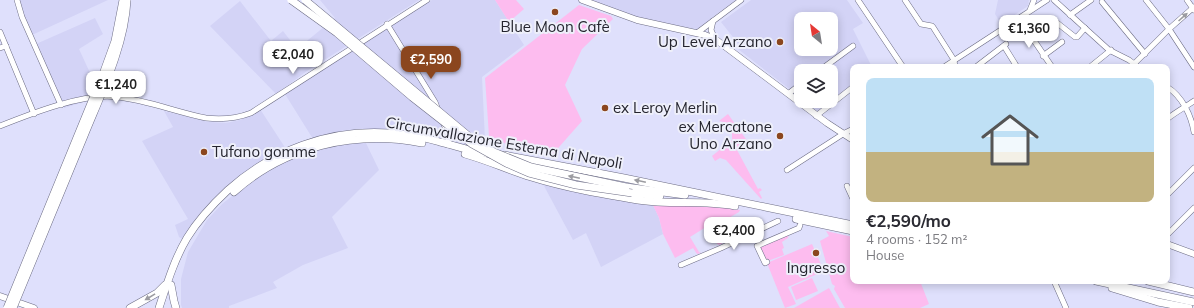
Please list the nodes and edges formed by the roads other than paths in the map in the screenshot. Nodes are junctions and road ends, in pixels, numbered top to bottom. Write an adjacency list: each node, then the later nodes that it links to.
1 (17, 0): 56 (street)
2 (123, 0): 95 (highway, bridge)
3 (127, 0): 96 (highway, bridge)
4 (291, 0): 73 (highway, bridge)
5 (305, 0): 72 (highway, one-way to 5, bridge)
6 (427, 0): 25 (street)
7 (582, 0): 29 (main road)
8 (741, 0): 23 (street)
9 (858, 0): 41 (street)
10 (905, 0): 39 (street)
11 (1034, 0): 21 (street)
12 (1047, 0): 21 (street)
13 (1054, 0): 22 (street)
14 (1081, 0): 19 (street)
15 (1091, 0): 19 (street)
16 (1146, 0): 27 (street)
17 (1187, 0): 20 (street)
18 (1102, 2): 37 (street)
19 (1084, 5): 22 (street)
20 (1194, 8): 27 (street, one-way to 20)
21 (1028, 13): 39 (street)
22 (1070, 15): 26 (street)
23 (714, 21): 29 (street); 31 (street)
24 (1056, 22): 26 (street)
25 (387, 24): 56 (street); 66 (street)
26 (1085, 28): 36 (street)
27 (1169, 29): 37 (street); 50 (street)
28 (0, 32): 33 (street)
29 (697, 33): 31 (main road)
30 (1040, 35): 38 (street)
31 (715, 39): 54 (main road)
32 (1062, 42): 38 (street)
33 (6, 46): 35 (street); 58 (street)
34 (853, 46): 40 (street)
35 (0, 48)
36 (1111, 50): 47 (street); 48 (street)
37 (1145, 54): 49 (street)
38 (1044, 56): 46 (street)
39 (954, 60): 42 (street); 43 (street)
40 (829, 64)
41 (901, 64)
42 (948, 64)
43 (955, 64)
44 (980, 64): 45 (street)
45 (1015, 64)
46 (1050, 64)
47 (1094, 64)
48 (1132, 64)
49 (1137, 64)
50 (1194, 67)
51 (794, 89): 54 (street)
52 (850, 89): 59 (street)
53 (1170, 89): 57 (street)
54 (788, 94): 59 (main road)
55 (1194, 101): 57 (street)
56 (62, 105): 58 (street)
57 (1185, 107): 60 (street); 63 (street)
58 (34, 114): 61 (street)
59 (816, 116): 64 (main road)
60 (1170, 116)
61 (0, 126)
62 (850, 130): 64 (street)
63 (1194, 132)
64 (843, 134): 65 (main road); 68 (street)
65 (850, 138)
66 (448, 144): 72 (highway, Circumvallazione Esterna di Napoli, one-way to 66); 84 (highway, Circumvallazione Esterna di Napoli)
67 (1194, 168): 71 (street)
68 (787, 170)
69 (847, 186): 70 (street)
70 (850, 192)
71 (1170, 192)
72 (733, 201): 77 (highway, Circumvallazione Esterna di Napoli)
73 (717, 203): 78 (highway, Circumvallazione Esterna di Napoli); 84 (highway, Circumvallazione Esterna di Napoli)
74 (1194, 208): 79 (street)
75 (778, 220): 83 (street)
76 (800, 225): 82 (street)
77 (850, 225)
78 (850, 230)
79 (1170, 232)
80 (1170, 245): 81 (main road)
81 (1194, 254)
82 (767, 262)
83 (681, 265)
84 (169, 284): 98 (highway, one-way to 98); 99 (highway, Circumvallazione Esterna di Napoli); 100 (highway, Circumvallazione Esterna di Napoli); 101 (highway)
85 (1055, 284): 102 (street)
86 (1103, 284): 103 (highway)
87 (1112, 284): 92 (highway)
88 (1131, 284): 92 (highway)
89 (1161, 284): 90 (highway)
90 (1194, 292)
91 (0, 296): 97 (main road)
92 (1178, 296): 93 (highway); 94 (highway)
93 (1194, 298)
94 (1194, 302)
95 (7, 308)
96 (13, 308)
97 (34, 308)
98 (130, 308)
99 (158, 308)
100 (163, 308)
101 (176, 308)
102 (1066, 308)
103 (1189, 308)

